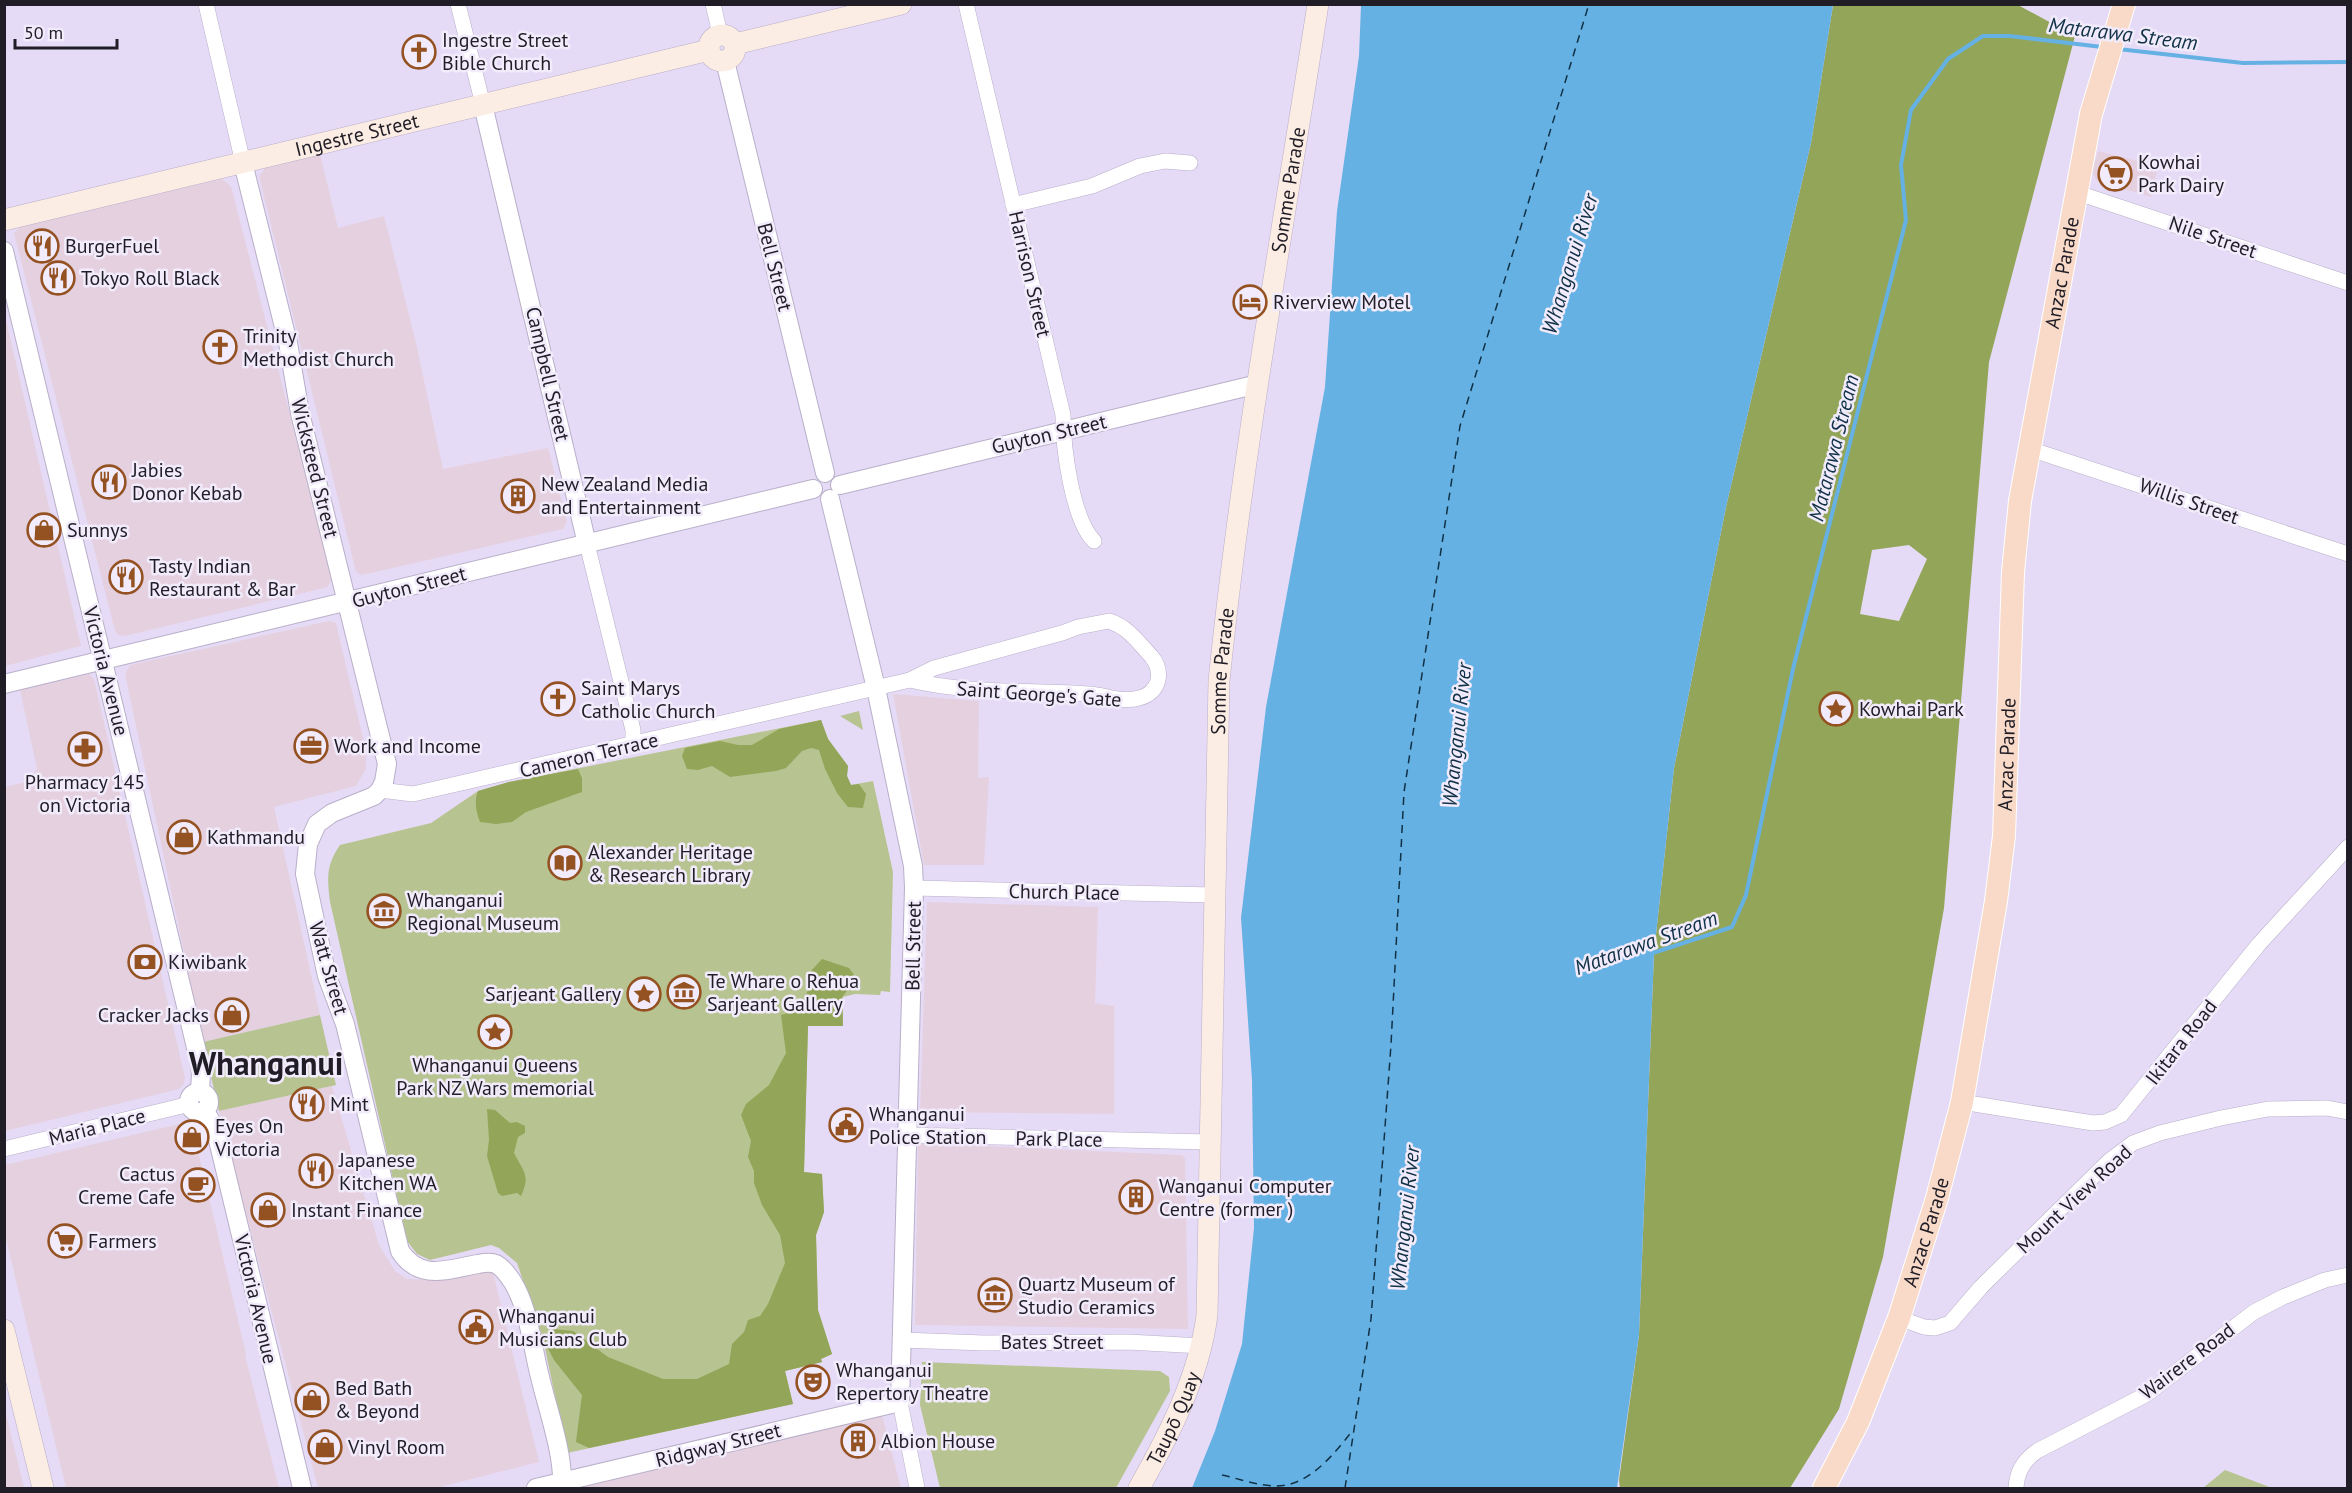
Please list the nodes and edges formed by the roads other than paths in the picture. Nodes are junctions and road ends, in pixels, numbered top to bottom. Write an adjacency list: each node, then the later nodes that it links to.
1 (206, 4): 11 (street, Wicksteed Street)
2 (458, 4): 9 (street, Campbell Street)
3 (713, 4): 8 (street, Bell Street)
4 (901, 4): 8 (main road, Ingestre Street)
5 (966, 4): 13 (street, Harrison Street)
6 (1318, 4): 17 (main road, Somme Parade)
7 (2124, 4): 12 (main road, Anzac Parade)
8 (722, 47): 9 (main road, Ingestre Street); 20 (street, Bell Street)
9 (483, 105): 11 (main road, Ingestre Street); 24 (street, Campbell Street)
10 (1190, 162): 13 (street)
11 (243, 163): 14 (main road, Ingestre Street); 26 (street, Wicksteed Street)
12 (2078, 193): 16 (street, Nile Street); 19 (main road, Anzac Parade)
13 (1013, 205): 18 (street, Harrison Street)
14 (4, 220)
15 (4, 251): 27 (street, Victoria Avenue)
16 (2348, 283)
17 (1258, 384): 18 (street, Guyton Street); 35 (main road, Somme Parade)
18 (1063, 430): 22 (street, Guyton Street); 23 (street, Harrison Street)
19 (2030, 448): 25 (street, Willis Street); 37 (main road, Anzac Parade)
20 (825, 473): 21 (street); 22 (street)
21 (813, 489): 22 (street); 24 (street, Guyton Street)
22 (835, 492): 30 (street, Bell Street)
23 (1094, 541)
24 (587, 544): 26 (street, Guyton Street); 31 (street, Campbell Street)
25 (2348, 554)
26 (348, 602): 27 (street, Guyton Street); 32 (street, Wicksteed Street)
27 (104, 660): 29 (street, Guyton Street); 36 (street, Victoria Avenue)
28 (910, 680): 28 (street, Saint George's Gate); 30 (street, Saint George's Gate)
29 (4, 684)
30 (876, 688): 31 (street, Cameron Terrace); 34 (street, Bell Street)
31 (633, 744): 32 (street, Cameron Terrace)
32 (380, 790): 48 (street, Watt Street)
33 (2348, 847): 37 (street, Ikitara Road)
34 (914, 888): 35 (street, Church Place); 39 (street, Bell Street)
35 (1214, 895): 40 (main road, Somme Parade)
36 (198, 1102): 41 (street, Maria Place); 50 (street, Victoria Avenue)
37 (1962, 1102): 43 (main road, Anzac Parade)
38 (2348, 1112): 43 (street, Mount View Road)
39 (909, 1135): 40 (street, Park Place); 45 (street, Bell Street)
40 (1210, 1142): 46 (main road, Somme Parade)
41 (4, 1149)
42 (2348, 1275): 55 (street, Wairere Road)
43 (1899, 1318): 54 (main road, Anzac Parade)
44 (4, 1330): 49 (main road)
45 (902, 1340): 46 (street, Bates Street); 47 (street, Bell Street)
46 (1202, 1346): 53 (main road, Taupō Quay)
47 (900, 1402): 48 (street, Ridgway Street); 52 (street)
48 (562, 1486): 51 (street, Ridgway Street)
49 (43, 1488)
50 (302, 1488)
51 (536, 1488)
52 (917, 1488)
53 (1138, 1488)
54 (1824, 1488)
55 (2016, 1488)

